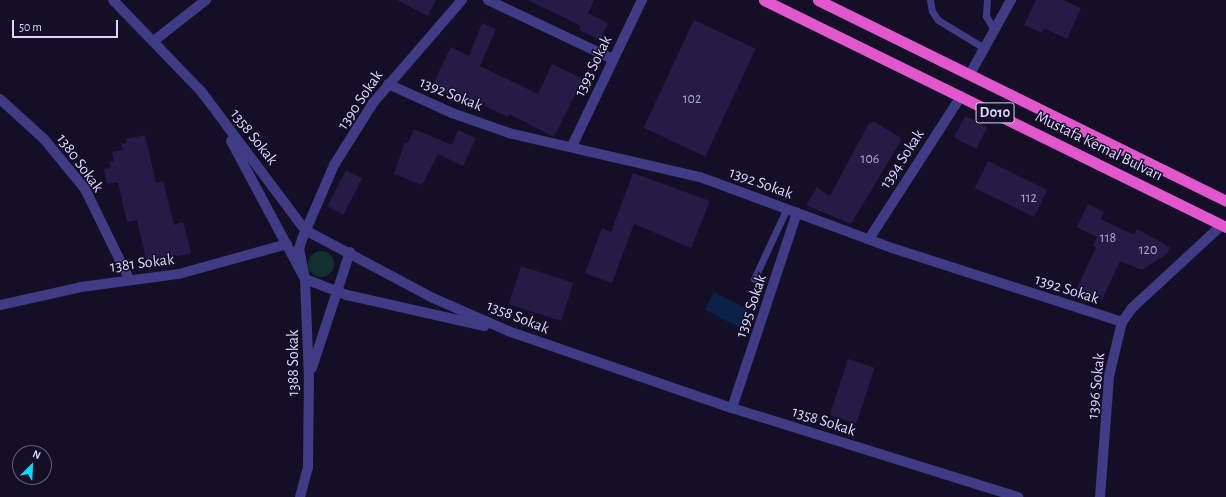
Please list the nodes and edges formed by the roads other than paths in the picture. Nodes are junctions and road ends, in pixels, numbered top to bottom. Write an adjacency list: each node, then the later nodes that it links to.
1 (113, 0): 12 (street, 1358 Sokak)
2 (206, 0): 12 (street)
3 (462, 0): 16 (street, 1390 Sokak)
4 (488, 0): 14 (street)
5 (642, 0): 14 (street, 1393 Sokak)
6 (764, 0): 17 (highway, Mustafa Kemal Bulvarı / D010)
7 (818, 0): 15 (highway, Mustafa Kemal Bulvarı / D010)
8 (930, 0): 13 (lane)
9 (987, 0): 11 (lane)
10 (1011, 0): 11 (street)
11 (994, 30): 13 (street)
12 (155, 40): 19 (street, 1358 Sokak)
13 (984, 48): 15 (street)
14 (613, 59): 20 (street, 1393 Sokak)
15 (970, 74): 21 (highway, Mustafa Kemal Bulvarı / D010)
16 (388, 84): 20 (street, 1392 Sokak); 25 (street, 1390 Sokak)
17 (961, 96): 24 (highway, Mustafa Kemal Bulvarı / D010); 26 (street, 1394 Sokak)
18 (0, 99): 29 (street, 1380 Sokak)
19 (218, 116): 25 (street, 1358 Sokak); 27 (street)
20 (572, 146): 22 (street, 1392 Sokak)
21 (1226, 201)
22 (787, 208): 23 (street, 1392 Sokak); 31 (lane)
23 (797, 213): 26 (street, 1392 Sokak); 37 (street, 1395 Sokak)
24 (1224, 226): 34 (street, 1396 Sokak)
25 (305, 230): 28 (street, 1358 Sokak); 30 (street, 1388 Sokak)
26 (869, 239): 34 (street, 1392 Sokak)
27 (287, 244): 29 (street, 1381 Sokak); 30 (street)
28 (350, 252): 32 (street); 35 (street, 1358 Sokak)
29 (129, 279): 33 (street, 1381 Sokak)
30 (304, 279): 32 (street); 36 (street, 1388 Sokak)
31 (754, 279)
32 (336, 292): 35 (street); 36 (street)
33 (0, 305)
34 (1122, 322): 40 (street, 1396 Sokak)
35 (508, 331): 37 (street, 1358 Sokak)
36 (309, 379): 38 (street, 1388 Sokak)
37 (732, 408): 39 (street, 1358 Sokak)
38 (303, 496)
39 (1018, 497)
40 (1100, 497)

